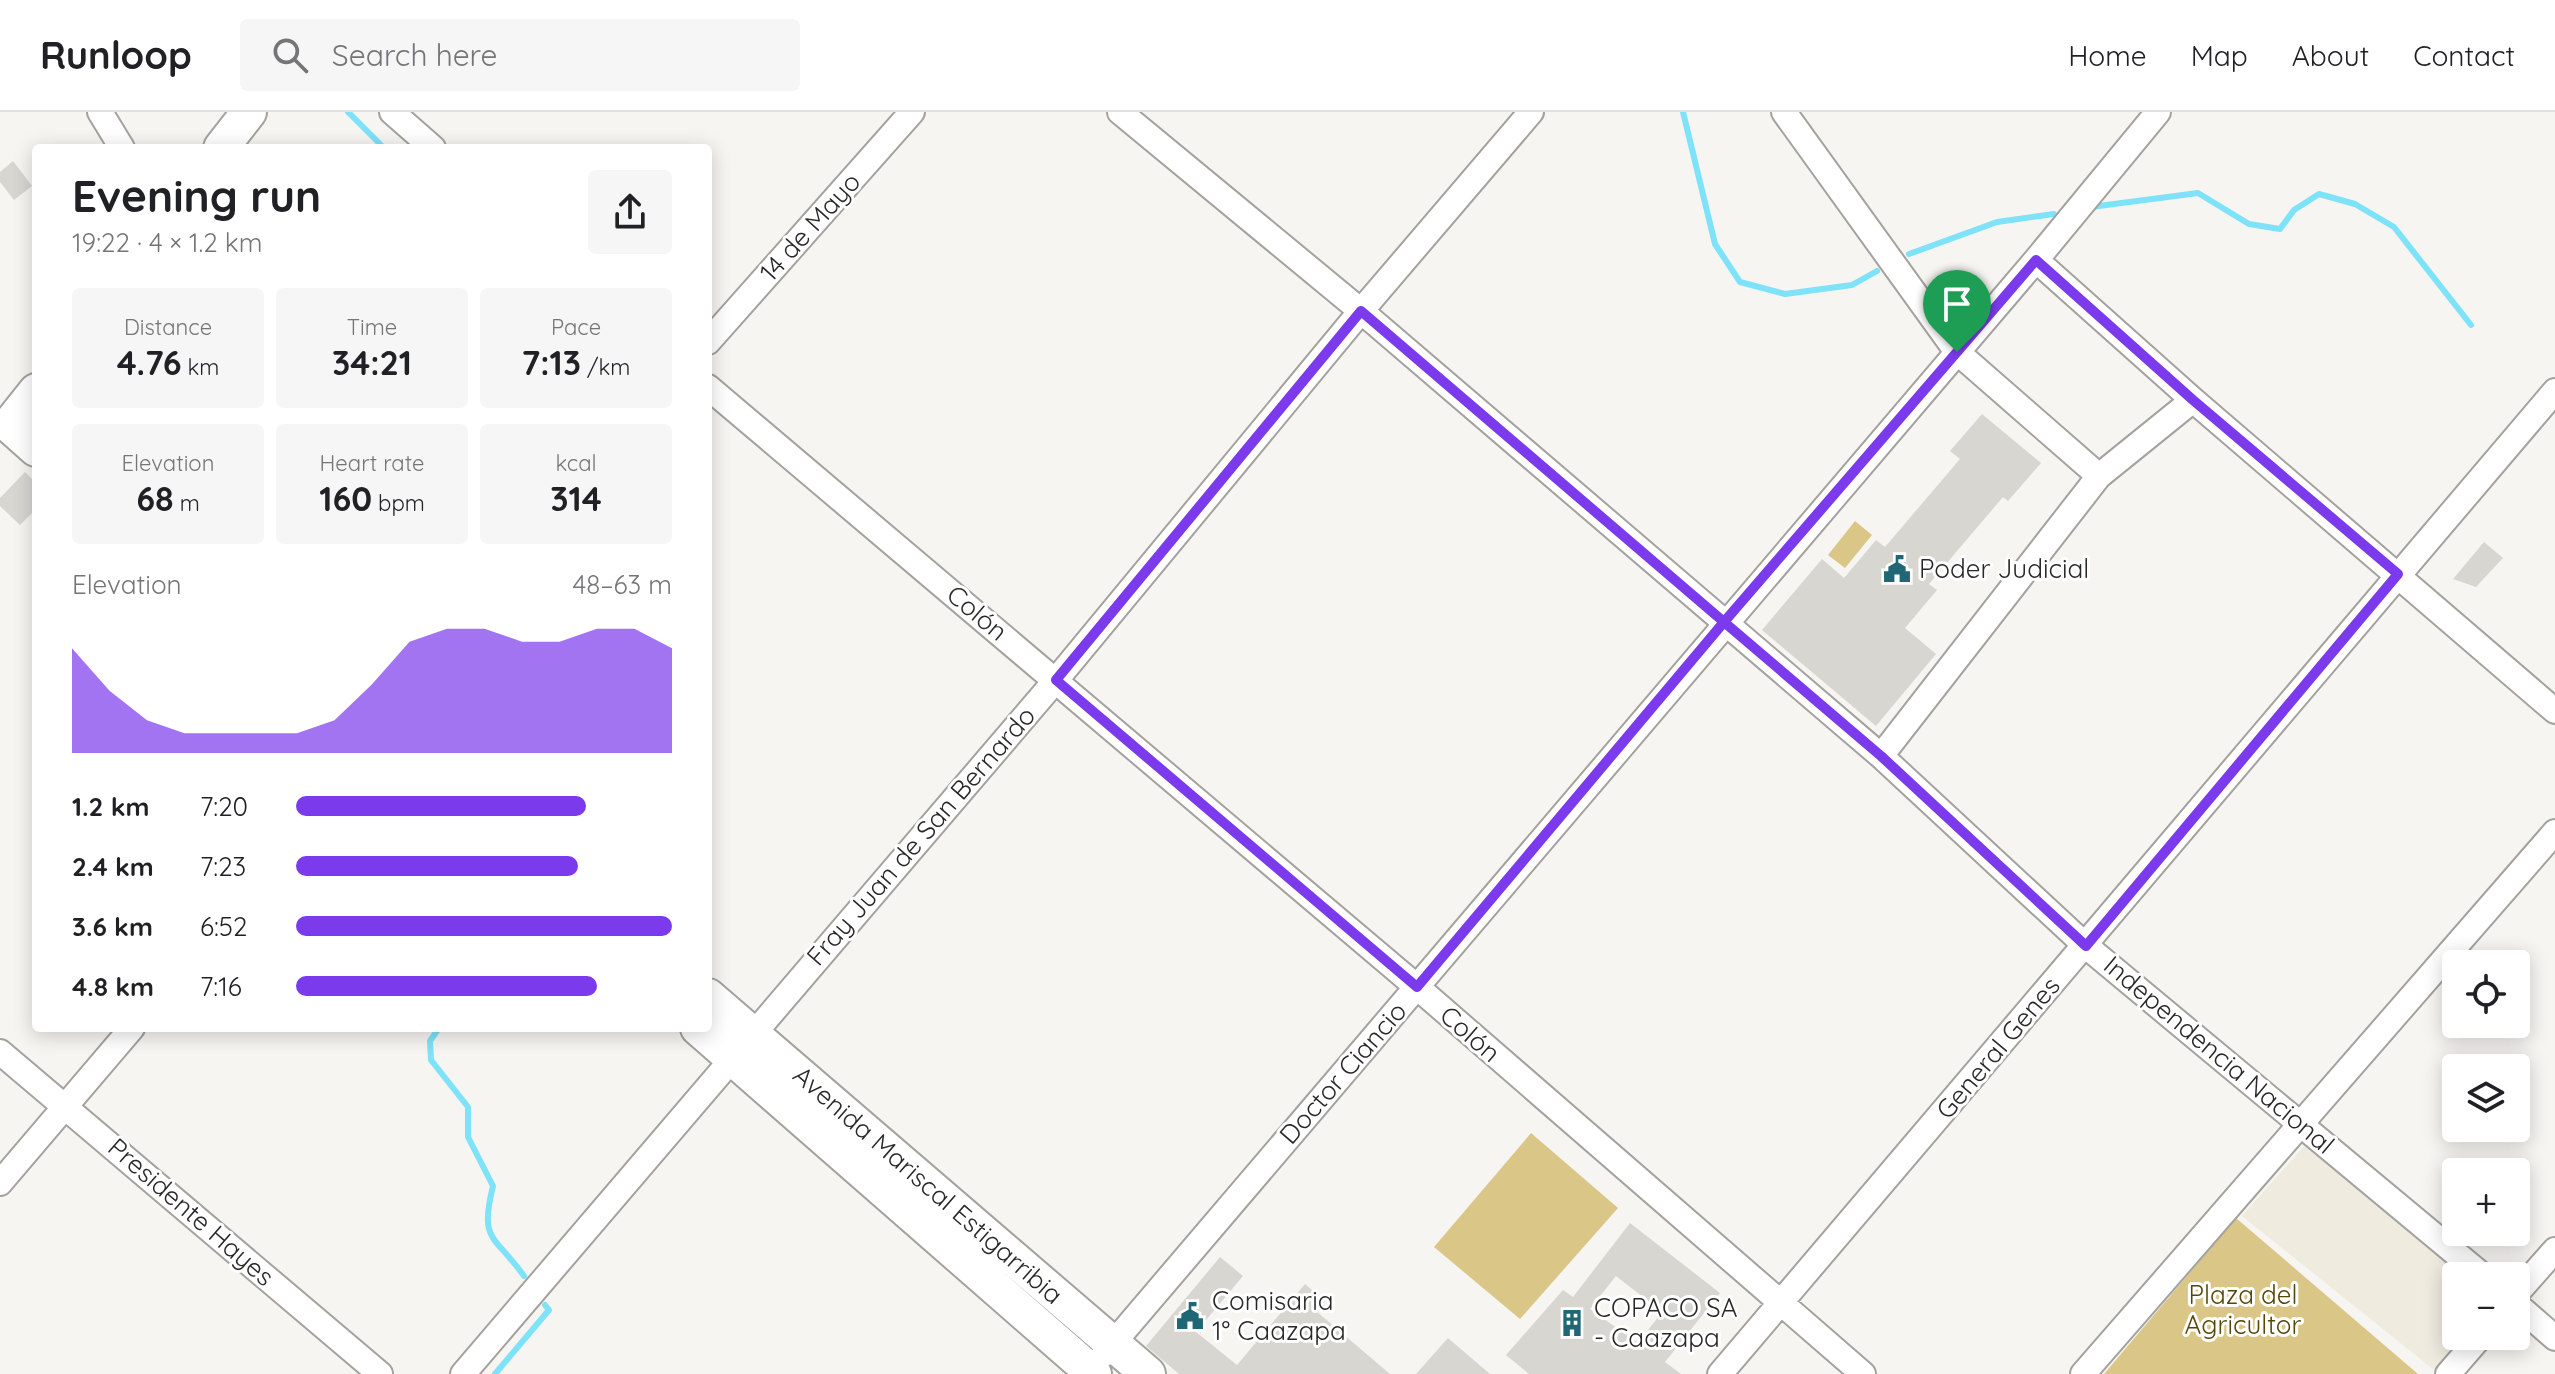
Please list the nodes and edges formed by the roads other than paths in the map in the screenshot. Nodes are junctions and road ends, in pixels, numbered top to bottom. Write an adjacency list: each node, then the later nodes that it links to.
1 (100, 112): 9 (street)
2 (249, 112): 10 (main road)
3 (392, 112): 11 (street)
4 (912, 112): 14 (street, 14 de Mayo)
5 (1120, 112): 13 (street, Independencia Nacional)
6 (1531, 112): 13 (street, Fray Juan de San Bernardo)
7 (1784, 112): 15 (street)
8 (2158, 112): 12 (street, Doctor Ciancio)
9 (120, 144)
10 (224, 144)
11 (428, 144)
12 (2036, 260): 15 (street, Doctor Ciancio); 18 (street)
13 (1361, 311): 23 (street, Independencia Nacional); 24 (street, Fray Juan de San Bernardo)
14 (712, 337)
15 (1957, 352): 21 (street); 23 (street, Doctor Ciancio)
16 (712, 390): 24 (street, Colón)
17 (2555, 391): 22 (street, General Genes)
18 (2193, 400): 21 (street); 22 (street)
19 (22, 412): 20 (main road)
20 (32, 438)
21 (2099, 476): 26 (street)
22 (2398, 574): 25 (street); 28 (street, General Genes)
23 (1724, 622): 26 (street, Independencia Nacional); 29 (street, Doctor Ciancio)
24 (1056, 680): 29 (street, Colón); 33 (street, Fray Juan de San Bernardo)
25 (2555, 711)
26 (1881, 756): 28 (street, Independencia Nacional)
27 (2555, 832): 36 (street)
28 (2086, 946): 36 (street, Independencia Nacional); 41 (street, General Genes)
29 (1417, 987): 41 (street, Colón); 44 (street, Doctor Ciancio)
30 (712, 1002): 33 (main road, Avenida Mariscal Estigarribia)
31 (129, 1032): 35 (street)
32 (708, 1032): 33 (main road, Avenida Mariscal Estigarribia)
33 (742, 1046): 44 (main road, Avenida Mariscal Estigarribia); 46 (main road, Avenida Mariscal Estigarribia); 48 (street, Fray Juan de San Bernardo)
34 (0, 1052): 35 (street, Presidente Hayes)
35 (67, 1105): 37 (street); 47 (street, Presidente Hayes)
36 (2301, 1123): 39 (street, Independencia Nacional); 52 (street)
37 (0, 1183)
38 (2555, 1250): 40 (street)
39 (2466, 1262)
40 (2530, 1278)
41 (1781, 1304): 50 (street, General Genes); 51 (street, Colón)
42 (2530, 1316): 43 (street)
43 (2555, 1338)
44 (1112, 1343): 46 (street, Doctor Ciancio); 49 (main road, Avenida Mariscal Estigarribia)
45 (2469, 1350): 53 (street)
46 (1090, 1373)
47 (380, 1374)
48 (463, 1374)
49 (1148, 1374)
50 (1720, 1374)
51 (1863, 1374)
52 (2083, 1374)
53 (2448, 1374)

